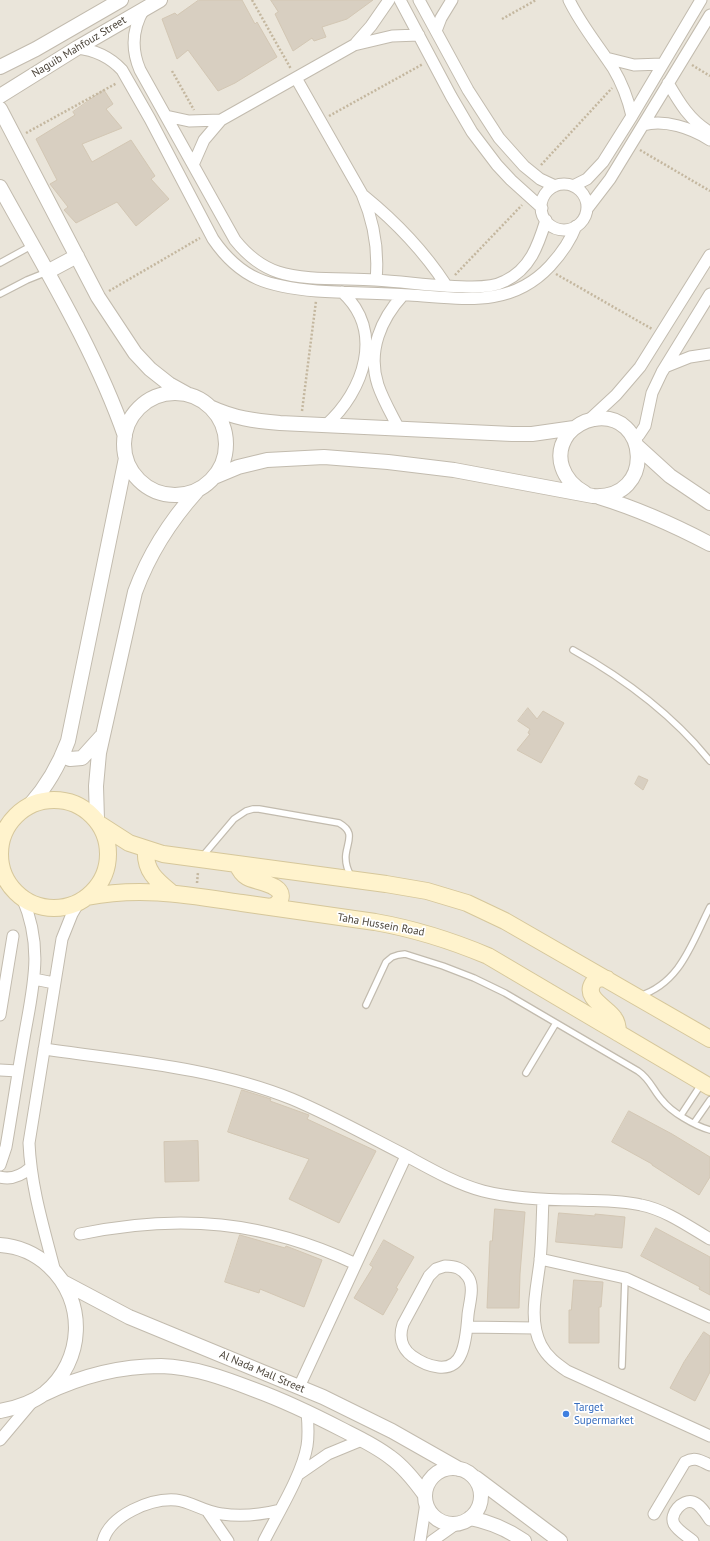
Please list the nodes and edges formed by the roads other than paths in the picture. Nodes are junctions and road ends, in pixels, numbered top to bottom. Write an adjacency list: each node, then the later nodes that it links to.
1 (121, 0): 17 (street, Naguib Mahfouz Street)
2 (160, 0): 9 (street, Naguib Mahfouz Street)
3 (389, 0): 13 (street)
4 (400, 0): 12 (street)
5 (419, 0): 11 (street)
6 (452, 0): 11 (street)
7 (569, 0): 15 (street)
8 (701, 0): 16 (street)
9 (144, 9): 14 (street, Naguib Mahfouz Street); 24 (street)
10 (710, 15): 21 (street)
11 (436, 30): 18 (street)
12 (419, 35): 13 (street); 19 (street)
13 (354, 45): 20 (street)
14 (77, 48): 22 (street, Naguib Mahfouz Street); 43 (street)
15 (606, 58): 16 (street); 25 (street)
16 (662, 64): 25 (street)
17 (0, 67)
18 (457, 68): 19 (street); 30 (street)
19 (441, 76): 34 (street)
20 (296, 78): 26 (street); 33 (street)
21 (668, 83): 27 (street); 28 (street)
22 (0, 96)
23 (0, 109): 40 (street)
24 (166, 116): 26 (street); 29 (street)
25 (632, 116): 31 (street)
26 (221, 120): 29 (street)
27 (643, 125): 28 (street); 35 (street)
28 (709, 135)
29 (193, 165): 41 (street)
30 (555, 186): 31 (street); 34 (street)
31 (573, 186): 35 (street)
32 (0, 187): 38 (street)
33 (362, 194): 45 (street); 46 (street)
34 (542, 208): 36 (street)
35 (587, 209): 37 (street)
36 (546, 220): 37 (street); 46 (street)
37 (576, 226): 49 (street)
38 (32, 245): 42 (lane); 44 (street)
39 (710, 255): 56 (street)
40 (77, 256): 44 (street); 54 (street)
41 (249, 256): 43 (street); 45 (street)
42 (0, 262)
43 (238, 267): 47 (street)
44 (47, 272): 48 (lane); 60 (street)
45 (376, 280): 46 (street)
46 (446, 285)
47 (342, 292): 49 (street); 52 (street)
48 (0, 294)
49 (403, 294): 52 (street)
50 (710, 294): 53 (street)
51 (710, 354): 53 (street)
52 (369, 357): 57 (street); 59 (street)
53 (665, 367): 61 (street)
54 (187, 394): 55 (street); 60 (street)
55 (210, 407): 57 (street); 63 (street)
56 (589, 420): 58 (street); 61 (street)
57 (326, 425): 59 (street)
58 (574, 428): 59 (street); 65 (street)
59 (399, 429)
60 (125, 436): 62 (street)
61 (636, 442): 65 (street); 66 (street)
62 (126, 458): 64 (street); 70 (street)
63 (214, 477): 64 (street); 65 (street)
64 (197, 490): 69 (street)
65 (589, 494): 67 (street)
66 (710, 503)
67 (710, 544)
68 (573, 650): 71 (lane)
69 (102, 736): 70 (street); 74 (street)
70 (62, 755): 72 (street)
71 (710, 761)
72 (30, 806): 73 (main road); 74 (main road)
73 (7, 820): 79 (main road)
74 (99, 823): 75 (main road); 82 (main road)
75 (146, 849): 76 (main road); 80 (main road)
76 (199, 860): 77 (main road); 78 (lane)
77 (237, 864): 78 (main road); 83 (main road)
78 (354, 879): 87 (main road)
79 (4, 880): 81 (main road)
80 (172, 893): 82 (main road, Taha Hussein Road); 83 (main road, Taha Hussein Road)
81 (22, 897): 82 (main road); 86 (street)
82 (83, 899): 88 (street)
83 (270, 907): 93 (main road, Taha Hussein Road)
84 (710, 907): 89 (lane)
85 (13, 936): 91 (street)
86 (34, 979): 88 (street); 97 (street)
87 (607, 979): 89 (main road); 93 (main road)
88 (54, 983): 95 (street)
89 (638, 996): 94 (main road)
90 (366, 1005): 92 (lane)
91 (0, 1015)
92 (556, 1023): 98 (lane); 101 (lane)
93 (618, 1033): 99 (main road, Taha Hussein Road)
94 (710, 1039)
95 (44, 1049): 104 (street); 106 (street)
96 (0, 1070): 97 (street)
97 (18, 1071): 105 (street)
98 (526, 1073)
99 (706, 1085): 101 (lane)
100 (710, 1100): 102 (lane)
101 (681, 1115): 102 (lane)
102 (694, 1123): 103 (lane)
103 (710, 1130)
104 (406, 1156): 108 (street); 113 (street)
105 (0, 1165)
106 (30, 1168): 107 (street); 114 (street)
107 (0, 1177)
108 (543, 1200): 110 (street); 112 (street)
109 (80, 1234): 113 (street)
110 (710, 1239)
111 (0, 1245): 114 (street)
112 (540, 1259): 115 (street); 118 (street)
113 (356, 1264): 120 (street)
114 (59, 1277): 120 (street, Al Nada Mall Street); 121 (street)
115 (625, 1278): 116 (street); 119 (lane)
116 (710, 1317)
117 (467, 1327): 117 (street); 118 (street)
118 (535, 1328): 124 (street)
119 (622, 1366)
120 (299, 1387): 128 (street, Al Nada Mall Street)
121 (39, 1397): 122 (street, Al Nada Mall Street); 123 (street, Al Nada Mall Street); 125 (street)
122 (0, 1411)
123 (307, 1412): 126 (street, Al Nada Mall Street); 129 (street)
124 (710, 1436)
125 (0, 1440)
126 (362, 1440): 129 (street); 131 (street, Al Nada Mall Street)
127 (710, 1465): 134 (street)
128 (459, 1469): 130 (street); 131 (street)
129 (297, 1476): 132 (street)
130 (473, 1476): 135 (street); 136 (street)
131 (425, 1499): 138 (street); 143 (street)
132 (280, 1510): 133 (street); 142 (street)
133 (208, 1512): 140 (street); 141 (street)
134 (654, 1514)
135 (526, 1515): 139 (street); 145 (street)
136 (470, 1518): 138 (street); 139 (street)
137 (710, 1520): 146 (street)
138 (456, 1524): 144 (street)
139 (519, 1538)
140 (103, 1541)
141 (228, 1541)
142 (264, 1541)
143 (420, 1541)
144 (432, 1541)
145 (560, 1541)
146 (693, 1541)

